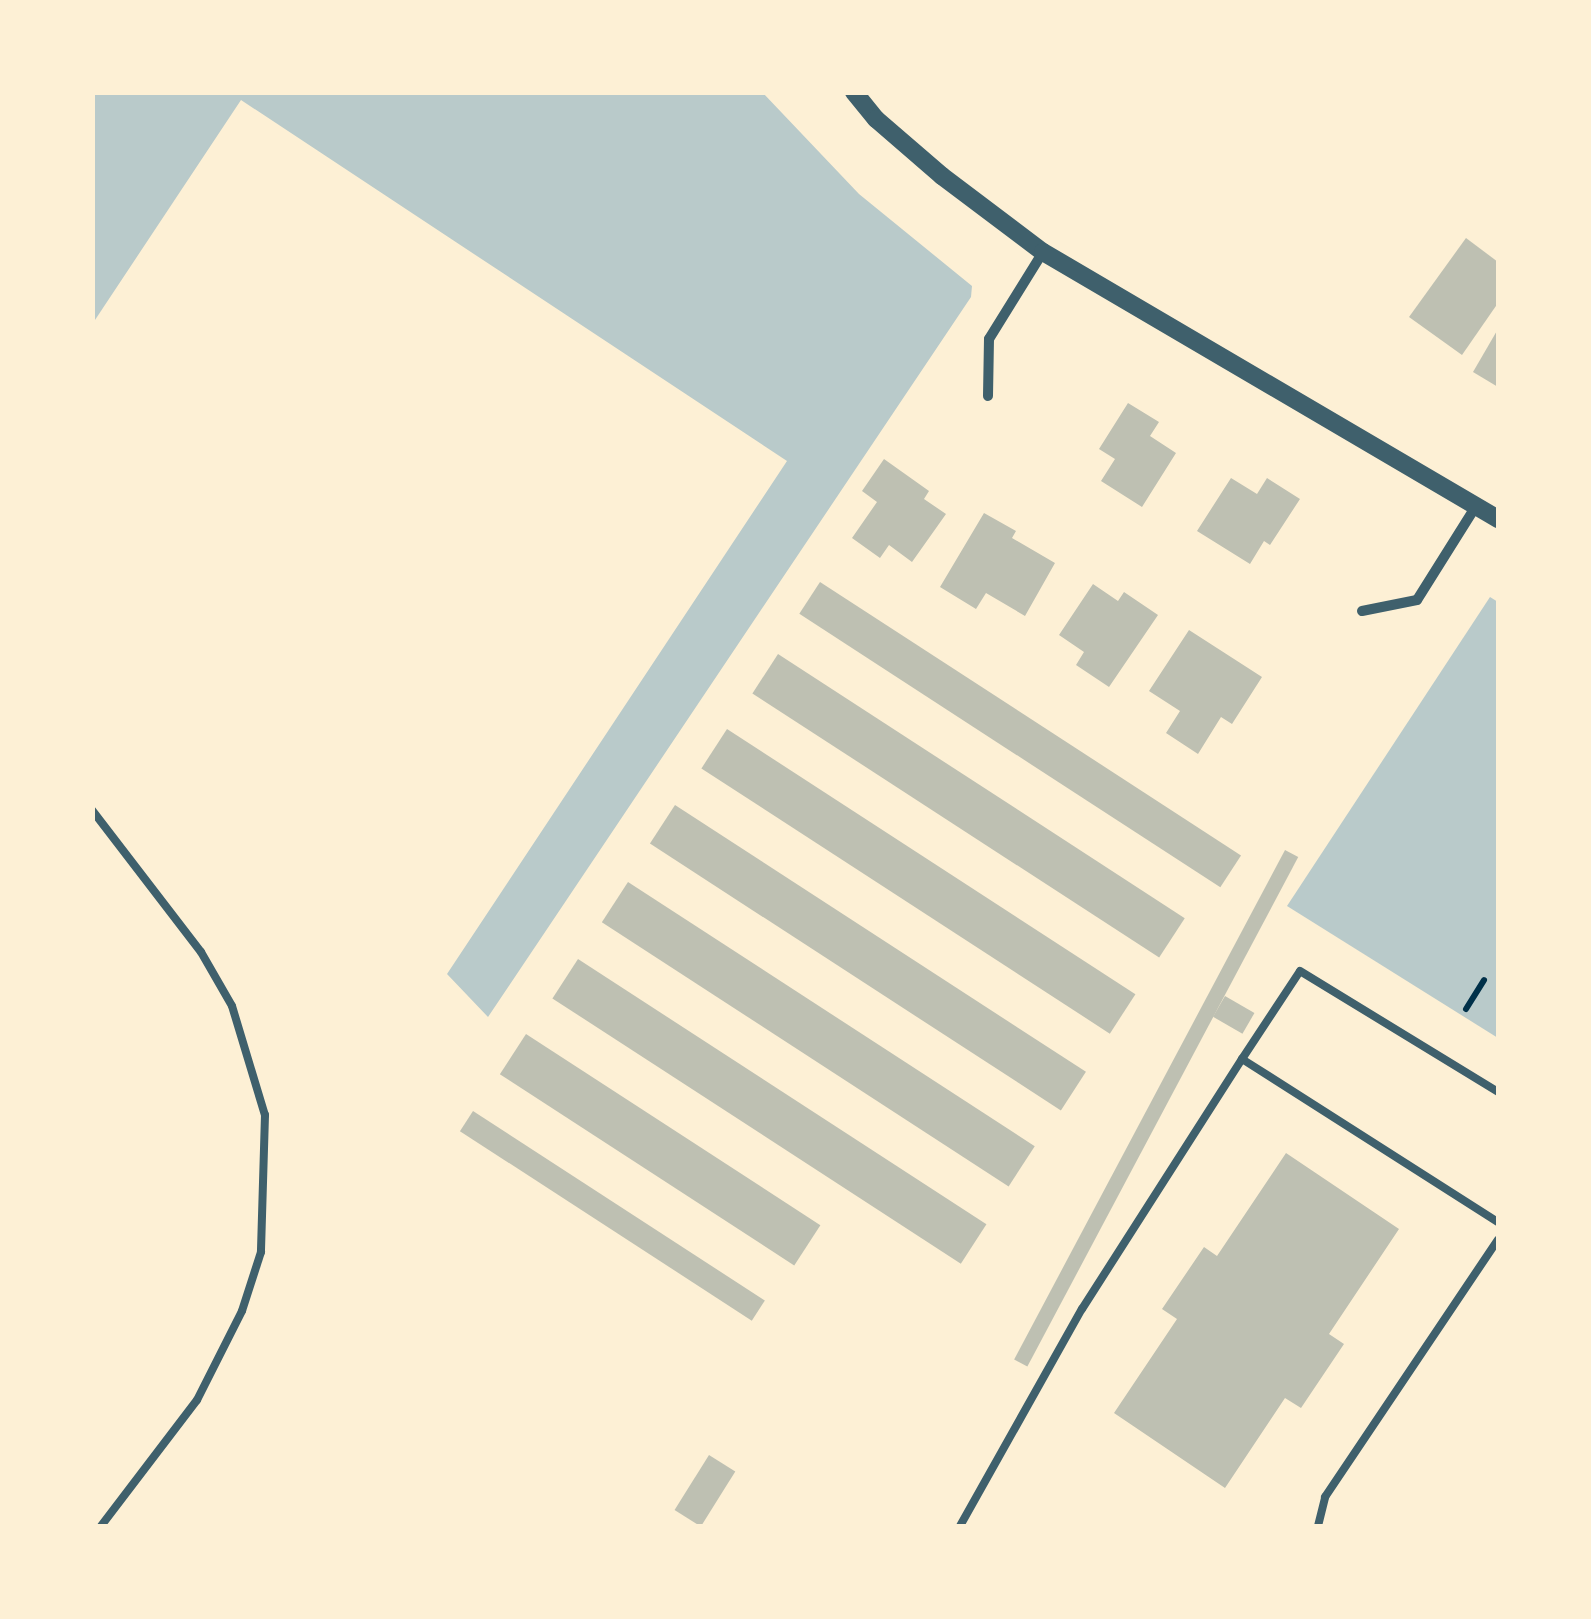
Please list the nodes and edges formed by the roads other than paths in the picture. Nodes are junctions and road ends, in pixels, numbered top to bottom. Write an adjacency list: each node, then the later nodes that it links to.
1 (854, 92): 2 (street)
2 (1043, 252): 3 (street); 4 (street)
3 (988, 396)
4 (1476, 506): 5 (street); 6 (street)
5 (1498, 518)
6 (1362, 611)
7 (92, 810): 12 (lane)
8 (1242, 1059): 9 (lane); 10 (lane); 13 (lane)
9 (1498, 1092)
10 (1498, 1222)
11 (1498, 1240): 14 (lane)
12 (101, 1526)
13 (960, 1526)
14 (1318, 1526)

